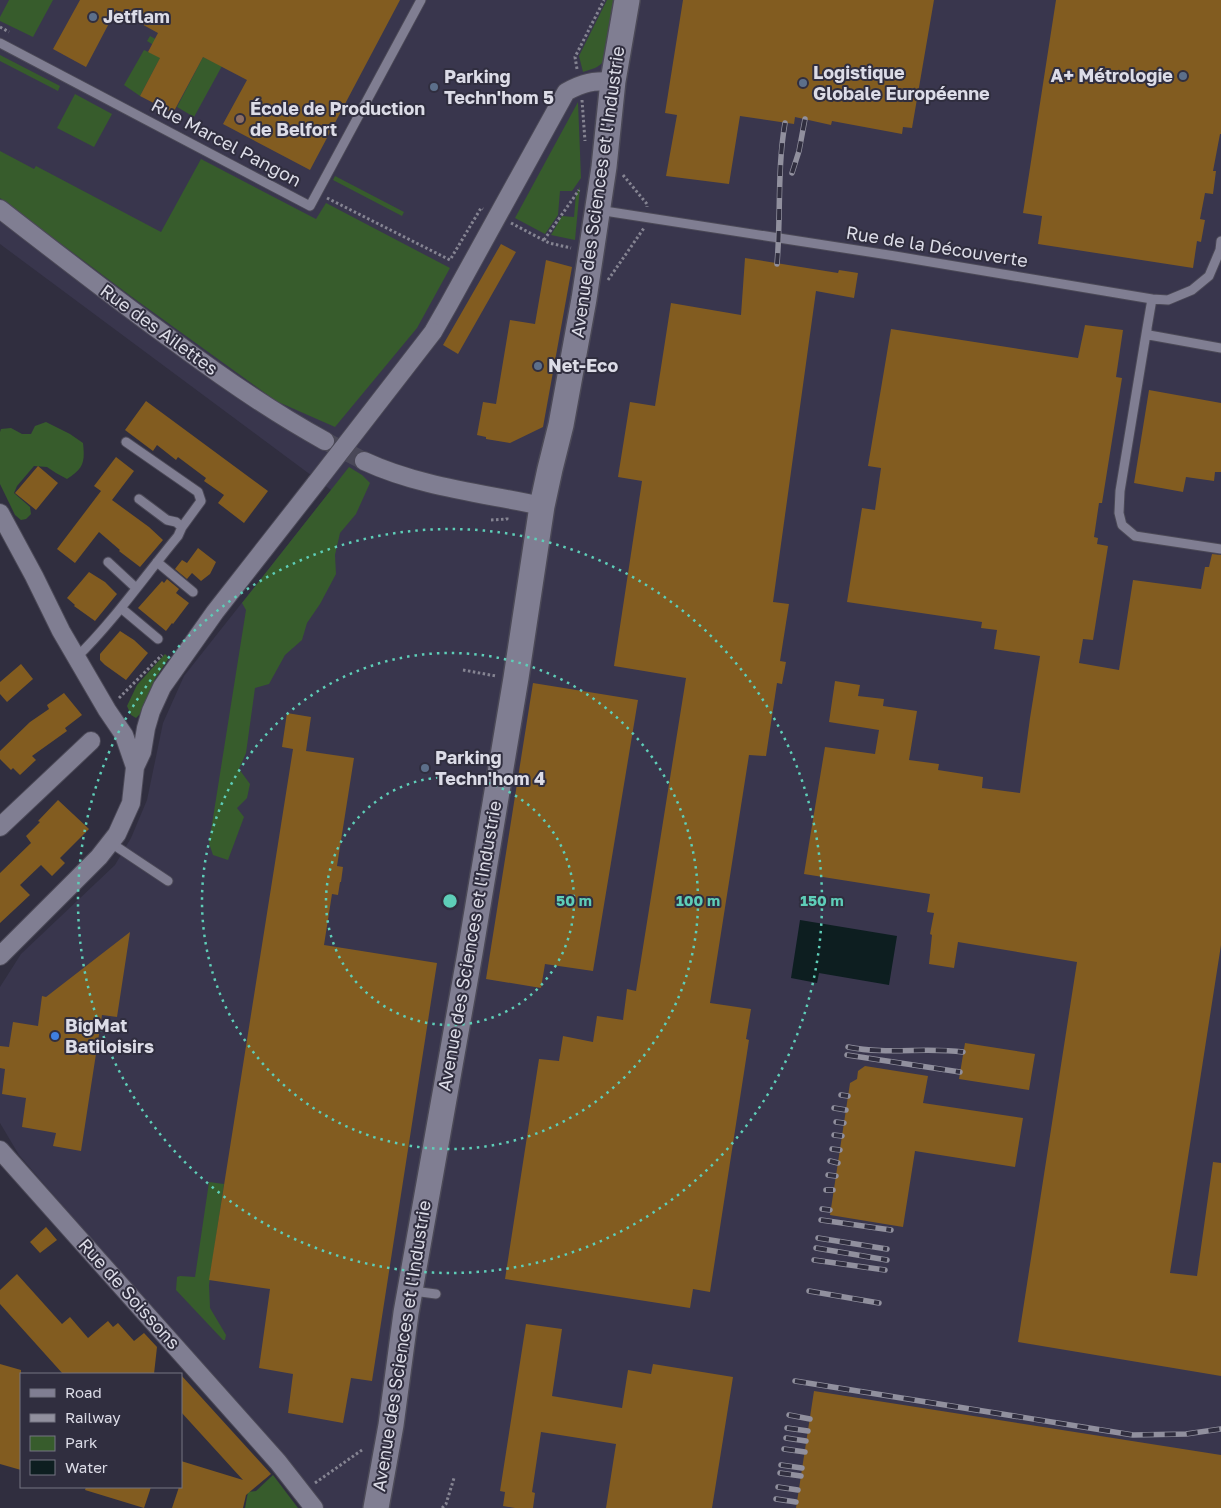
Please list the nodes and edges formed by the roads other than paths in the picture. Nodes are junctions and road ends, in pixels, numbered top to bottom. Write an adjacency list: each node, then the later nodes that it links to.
1 (421, 0): 3 (lane, Rue Marcel Pangon)
2 (627, 0): 4 (street, Avenue des Sciences et l'Industrie)
3 (0, 43)
4 (613, 81): 6 (street, Avenue des Sciences et l'Industrie); 27 (street, bridge)
5 (0, 209): 11 (street, Rue des Ailettes)
6 (607, 212): 8 (lane, Rue de la Découverte); 15 (street, Avenue des Sciences et l'Industrie)
7 (1221, 241): 8 (lane, Rue de la Découverte)
8 (1152, 299): 9 (lane)
9 (1147, 328): 10 (lane); 18 (lane)
10 (1221, 348)
11 (325, 441)
12 (126, 442): 17 (lane)
13 (364, 461): 15 (street)
14 (139, 499): 17 (lane)
15 (542, 506): 33 (street, Avenue des Sciences et l'Industrie)
16 (0, 512): 25 (street)
17 (182, 527): 20 (lane)
18 (1221, 549)
19 (108, 562): 21 (lane)
20 (157, 562): 21 (lane); 22 (lane)
21 (136, 588): 23 (lane)
22 (193, 592)
23 (121, 608): 24 (lane); 25 (lane)
24 (158, 639)
25 (76, 658): 27 (street)
26 (91, 741): 28 (street)
27 (135, 767): 29 (street)
28 (0, 828)
29 (111, 843): 30 (lane); 31 (street)
30 (168, 881)
31 (0, 956)
32 (0, 1150): 35 (street, Rue de Soissons)
33 (410, 1290): 34 (lane); 36 (street, Avenue des Sciences et l'Industrie)
34 (436, 1294)
35 (314, 1508)
36 (376, 1508)

